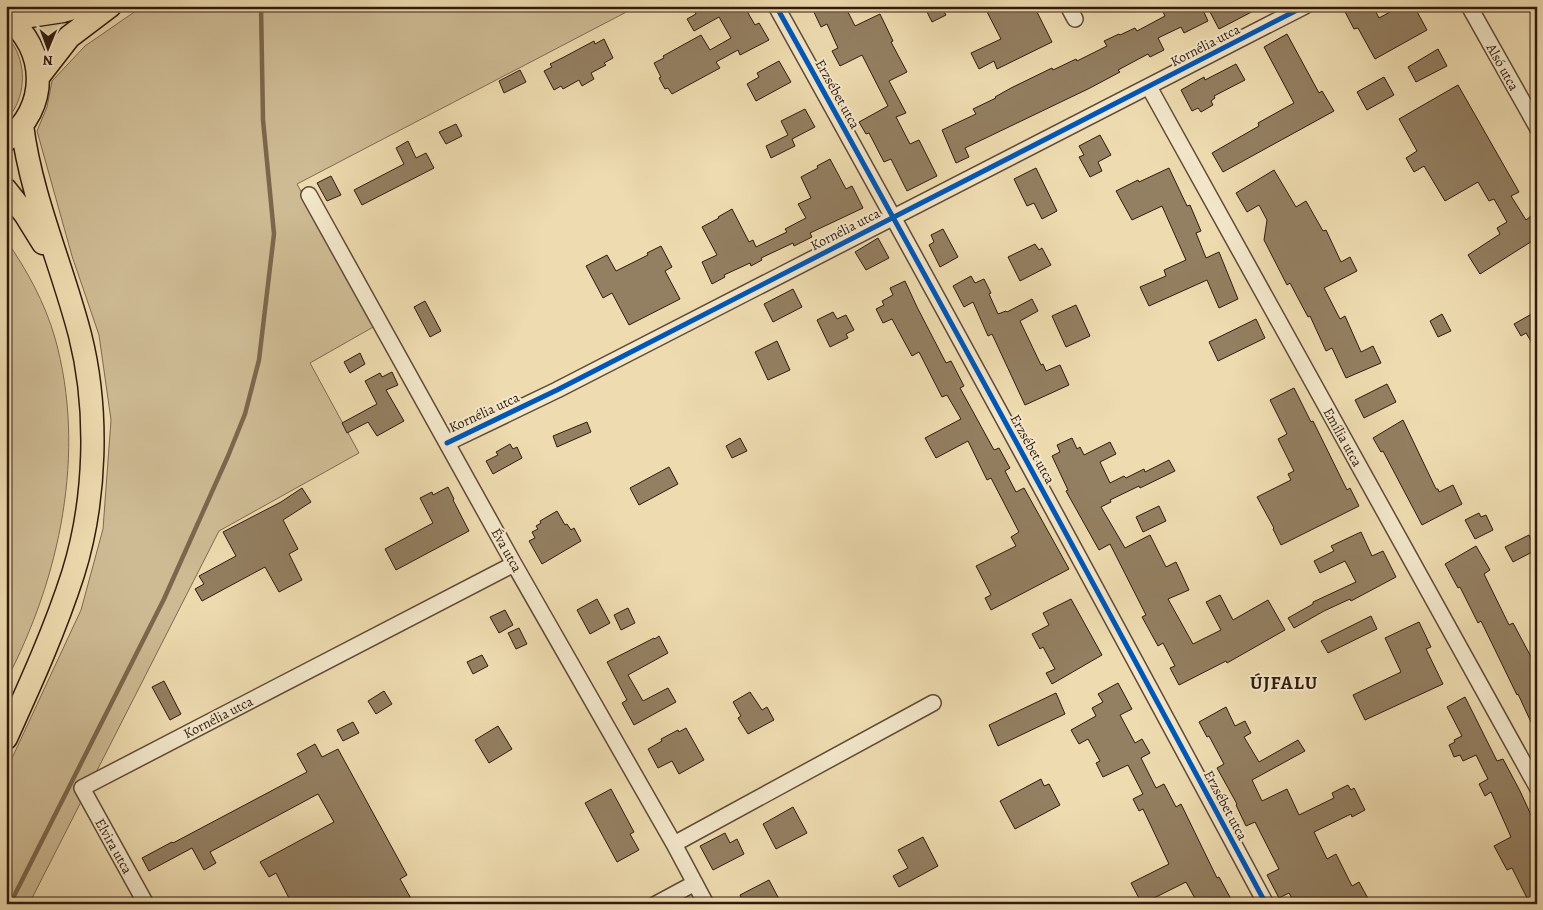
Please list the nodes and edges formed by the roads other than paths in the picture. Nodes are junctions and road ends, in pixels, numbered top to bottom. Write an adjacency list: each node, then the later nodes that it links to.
1 (82, 6): 6 (main road)
2 (110, 6): 8 (main road)
3 (776, 6): 15 (street, Erzsébet utca)
4 (1305, 6): 9 (street, Kornélia utca)
5 (1468, 6): 11 (street, Alsó utca)
6 (6, 13)
7 (6, 17): 8 (main road)
8 (38, 77): 10 (main road)
9 (1148, 87): 15 (street, Kornélia utca); 21 (street, Emília utca)
10 (22, 124): 12 (main road); 16 (main road)
11 (1537, 127)
12 (6, 140)
13 (6, 190): 16 (main road)
14 (309, 195): 17 (street, Éva utca)
15 (894, 217): 17 (street, Kornélia utca); 28 (street, Erzsébet utca)
16 (59, 267): 20 (main road)
17 (447, 442): 18 (street, Éva utca)
18 (514, 564): 22 (street, Kornélia utca); 23 (street, Éva utca)
19 (933, 703): 23 (street)
20 (6, 738)
21 (1537, 787)
22 (82, 788): 25 (street, Elvira utca)
23 (674, 844): 24 (street, Éva utca)
24 (695, 883): 26 (street); 27 (street, Éva utca)
25 (146, 904)
26 (656, 904)
27 (706, 904)
28 (1266, 904)

